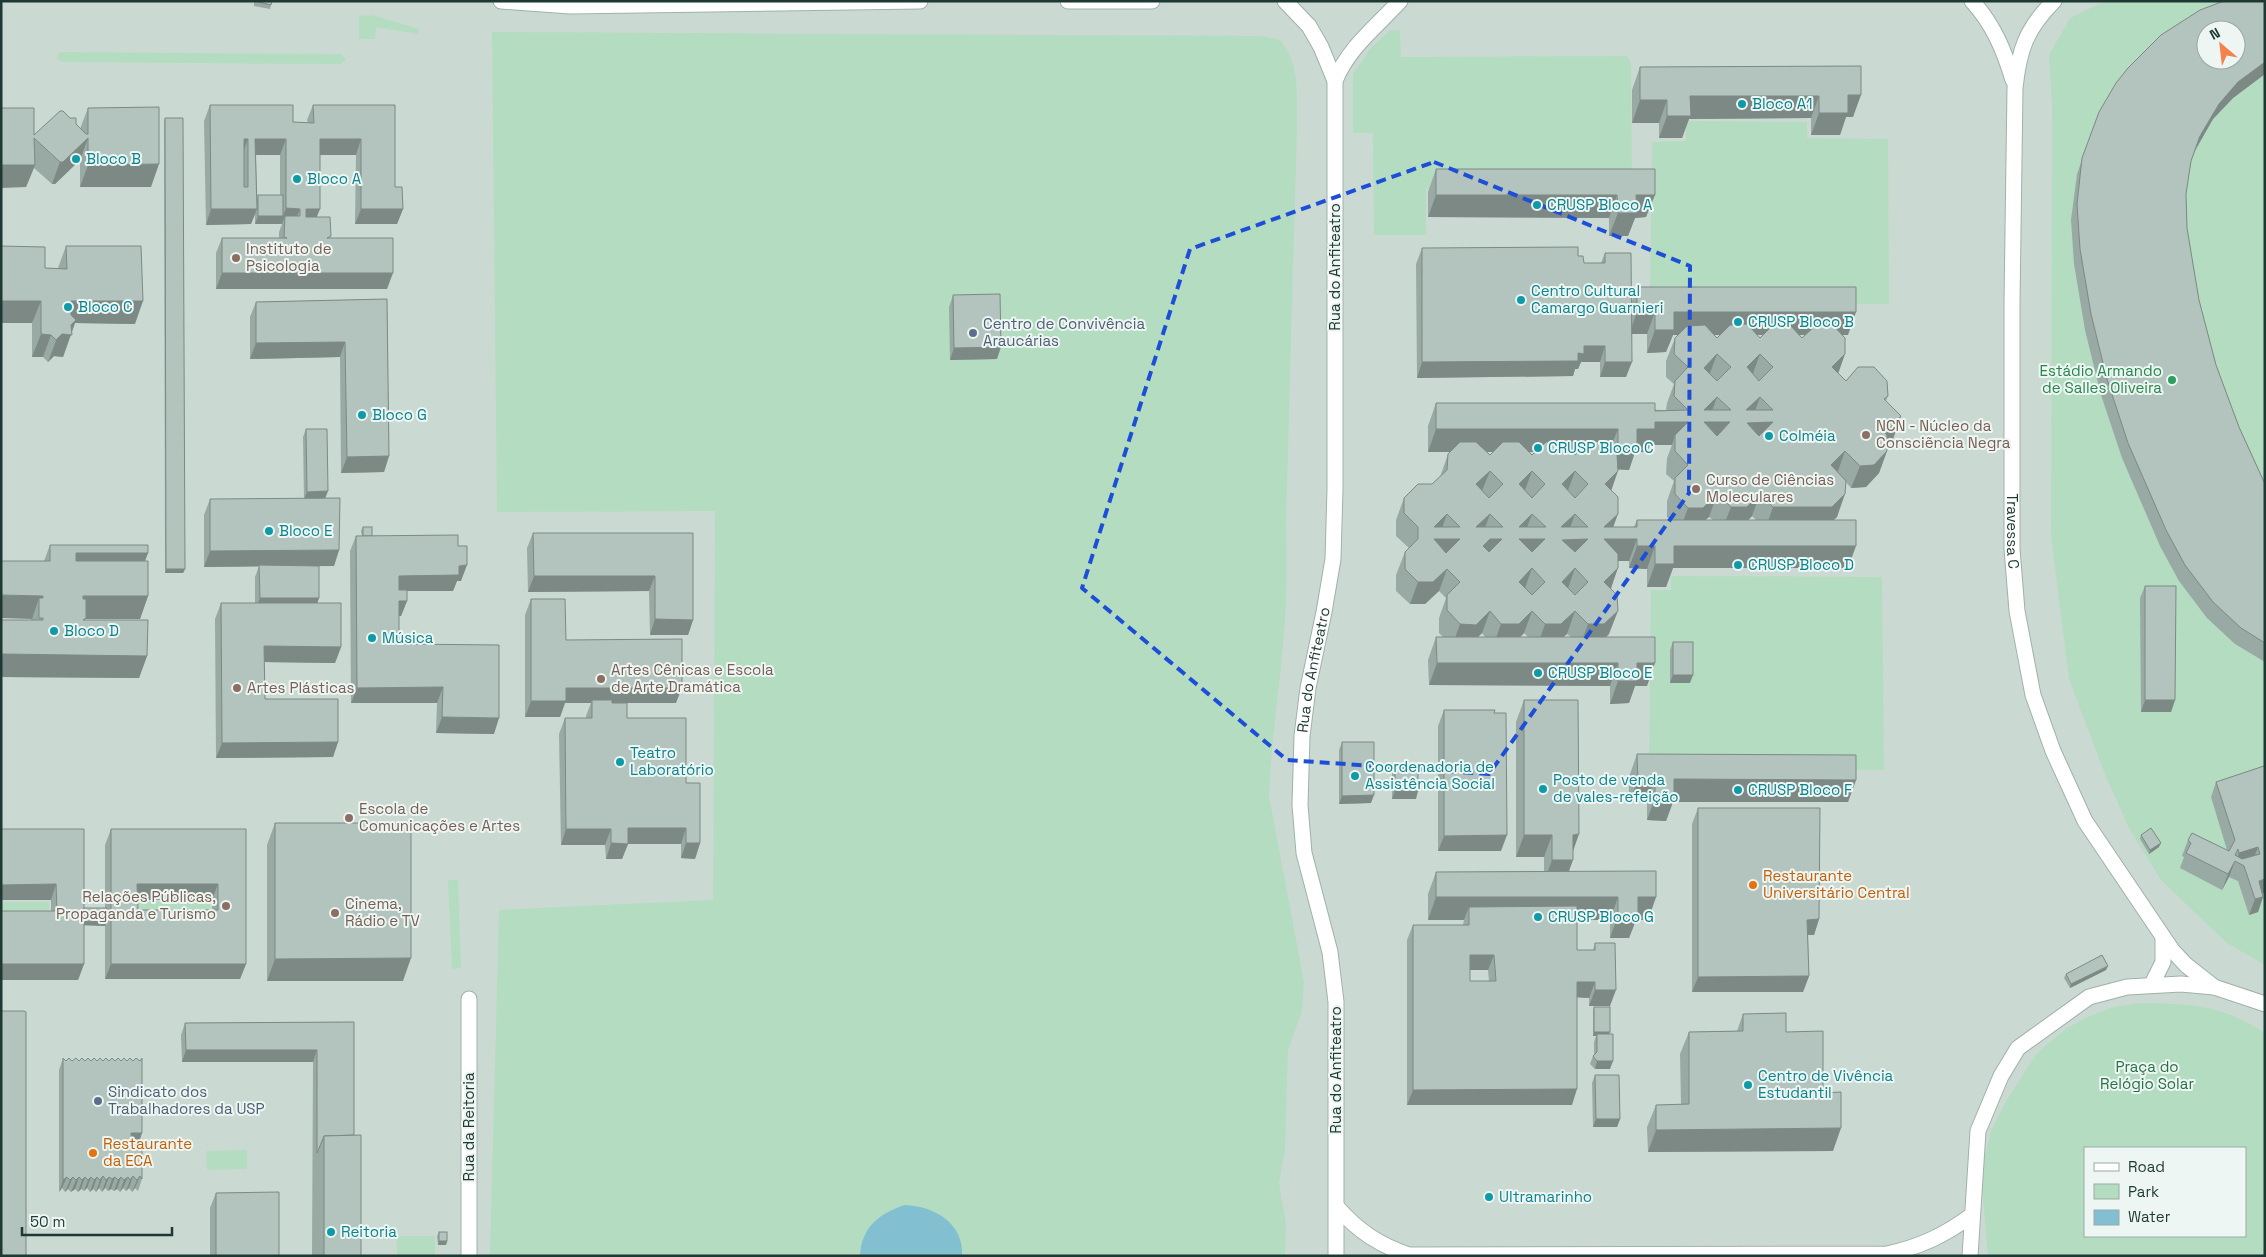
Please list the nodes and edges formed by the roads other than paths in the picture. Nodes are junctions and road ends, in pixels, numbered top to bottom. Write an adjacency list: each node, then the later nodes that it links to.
1 (501, 1): 9 (street)
2 (920, 1): 9 (street)
3 (1068, 1): 4 (street)
4 (1152, 1)
5 (1285, 1): 10 (street, Rua do Anfiteatro)
6 (1400, 1): 10 (street, Rua do Anfiteatro)
7 (1972, 1): 11 (street, Travessa C)
8 (2054, 1): 11 (street, Travessa C)
9 (654, 3)
10 (1335, 81): 17 (street, Rua do Anfiteatro)
11 (2015, 88): 12 (street, Travessa C)
12 (2163, 939): 13 (street); 14 (street, Travessa C)
13 (2152, 984): 14 (street); 18 (street)
14 (2214, 986): 16 (street)
15 (470, 999): 20 (street, Rua da Reitoria)
16 (2265, 1004)
17 (1337, 1207): 21 (street, Rua do Anfiteatro); 22 (street)
18 (1972, 1215): 19 (street); 23 (street)
19 (1888, 1255): 22 (street)
20 (469, 1256)
21 (1336, 1256)
22 (1409, 1256)
23 (1970, 1256)

